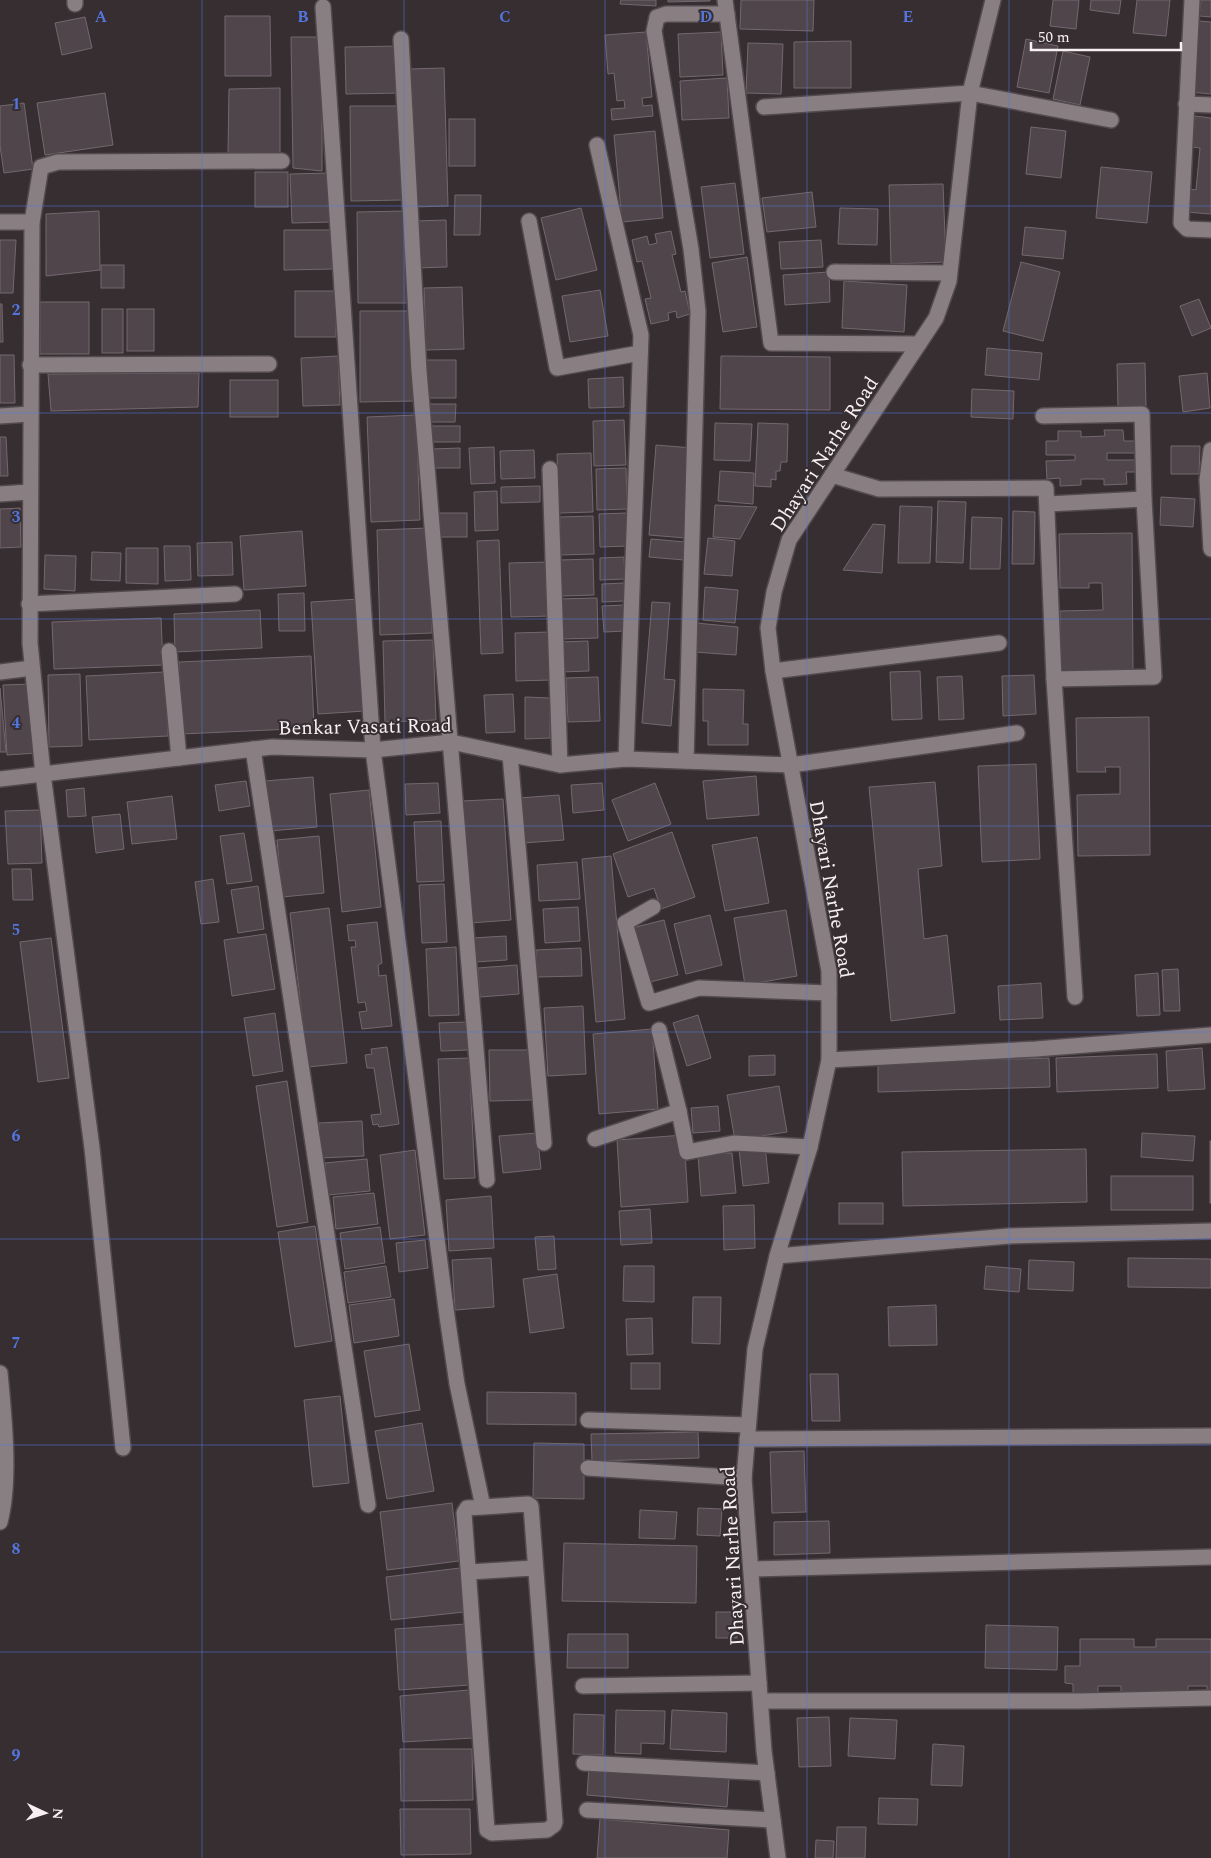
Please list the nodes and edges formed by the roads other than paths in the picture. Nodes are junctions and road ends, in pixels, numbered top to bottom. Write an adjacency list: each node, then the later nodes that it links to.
1 (993, 0): 6 (street, Dhayari Narhe Road)
2 (1192, 0): 7 (street)
3 (323, 7): 45 (street)
4 (726, 7): 19 (street); 49 (street)
5 (401, 39): 43 (street)
6 (970, 94): 9 (street); 10 (street); 18 (street, Dhayari Narhe Road)
7 (1186, 104): 8 (street); 16 (street)
8 (1211, 105)
9 (764, 108)
10 (1111, 120)
11 (598, 145): 20 (street)
12 (282, 161): 15 (street)
13 (529, 221): 20 (street)
14 (0, 222): 15 (street)
15 (32, 222): 22 (street)
16 (1211, 230)
17 (834, 272): 18 (street)
18 (949, 274): 19 (street, Dhayari Narhe Road)
19 (919, 344): 28 (street, Dhayari Narhe Road)
20 (640, 353): 48 (street)
21 (269, 364): 22 (street)
22 (30, 365): 23 (street)
23 (30, 414): 24 (street); 29 (street)
24 (0, 416)
25 (1043, 416): 31 (street)
26 (1211, 450): 33 (street)
27 (550, 469): 50 (street)
28 (832, 475): 32 (street); 39 (street, Dhayari Narhe Road)
29 (29, 492): 30 (street); 35 (street)
30 (0, 494)
31 (1144, 499): 32 (street); 41 (street)
32 (1048, 504): 41 (street)
33 (1211, 550)
34 (235, 594): 35 (street)
35 (29, 604): 38 (street)
36 (999, 643): 39 (street)
37 (169, 652): 47 (street)
38 (32, 668): 40 (street); 52 (street)
39 (774, 671): 51 (street, Dhayari Narhe Road)
40 (0, 672)
41 (1054, 679): 56 (street)
42 (1017, 733): 51 (street, Benkar Vasati Road)
43 (451, 742): 45 (street, Benkar Vasati Road); 46 (street, Benkar Vasati Road); 64 (street)
44 (253, 749): 45 (street, Benkar Vasati Road); 47 (street, Benkar Vasati Road); 74 (street)
45 (373, 750): 75 (street)
46 (510, 755): 50 (street, Benkar Vasati Road); 62 (street)
47 (179, 758): 52 (street, Benkar Vasati Road)
48 (626, 759): 49 (street, Benkar Vasati Road); 50 (street, Benkar Vasati Road)
49 (686, 761): 51 (street, Benkar Vasati Road)
50 (560, 765)
51 (791, 765): 55 (street, Dhayari Narhe Road)
52 (43, 774): 53 (street, Benkar Vasati Road); 71 (street)
53 (0, 778)
54 (653, 907): 55 (street)
55 (829, 993): 59 (street, Dhayari Narhe Road)
56 (1075, 997)
57 (660, 1030): 60 (street)
58 (1211, 1035): 59 (street)
59 (830, 1060): 63 (street, Dhayari Narhe Road)
60 (679, 1111): 61 (street); 63 (street)
61 (595, 1139)
62 (544, 1143)
63 (810, 1147): 66 (street, Dhayari Narhe Road)
64 (487, 1180)
65 (1211, 1231): 66 (street)
66 (777, 1256): 69 (street, Dhayari Narhe Road)
67 (0, 1373): 76 (street)
68 (588, 1420): 69 (street)
69 (748, 1432): 70 (street); 73 (street, Dhayari Narhe Road)
70 (1211, 1436)
71 (123, 1448)
72 (588, 1468): 73 (street)
73 (744, 1478): 79 (street, Dhayari Narhe Road)
74 (368, 1506)
75 (483, 1507): 78 (street); 80 (street)
76 (0, 1522)
77 (1211, 1557): 79 (street)
78 (534, 1568): 80 (street); 80 (street)
79 (751, 1569): 81 (street, Dhayari Narhe Road)
80 (469, 1572)
81 (759, 1683): 82 (street); 84 (street, Dhayari Narhe Road)
82 (583, 1686)
83 (1211, 1698): 84 (street)
84 (761, 1701): 86 (street, Dhayari Narhe Road)
85 (584, 1763): 86 (street)
86 (767, 1773): 88 (street, Dhayari Narhe Road)
87 (587, 1810): 88 (street)
88 (773, 1820): 89 (street, Dhayari Narhe Road)
89 (778, 1858)

